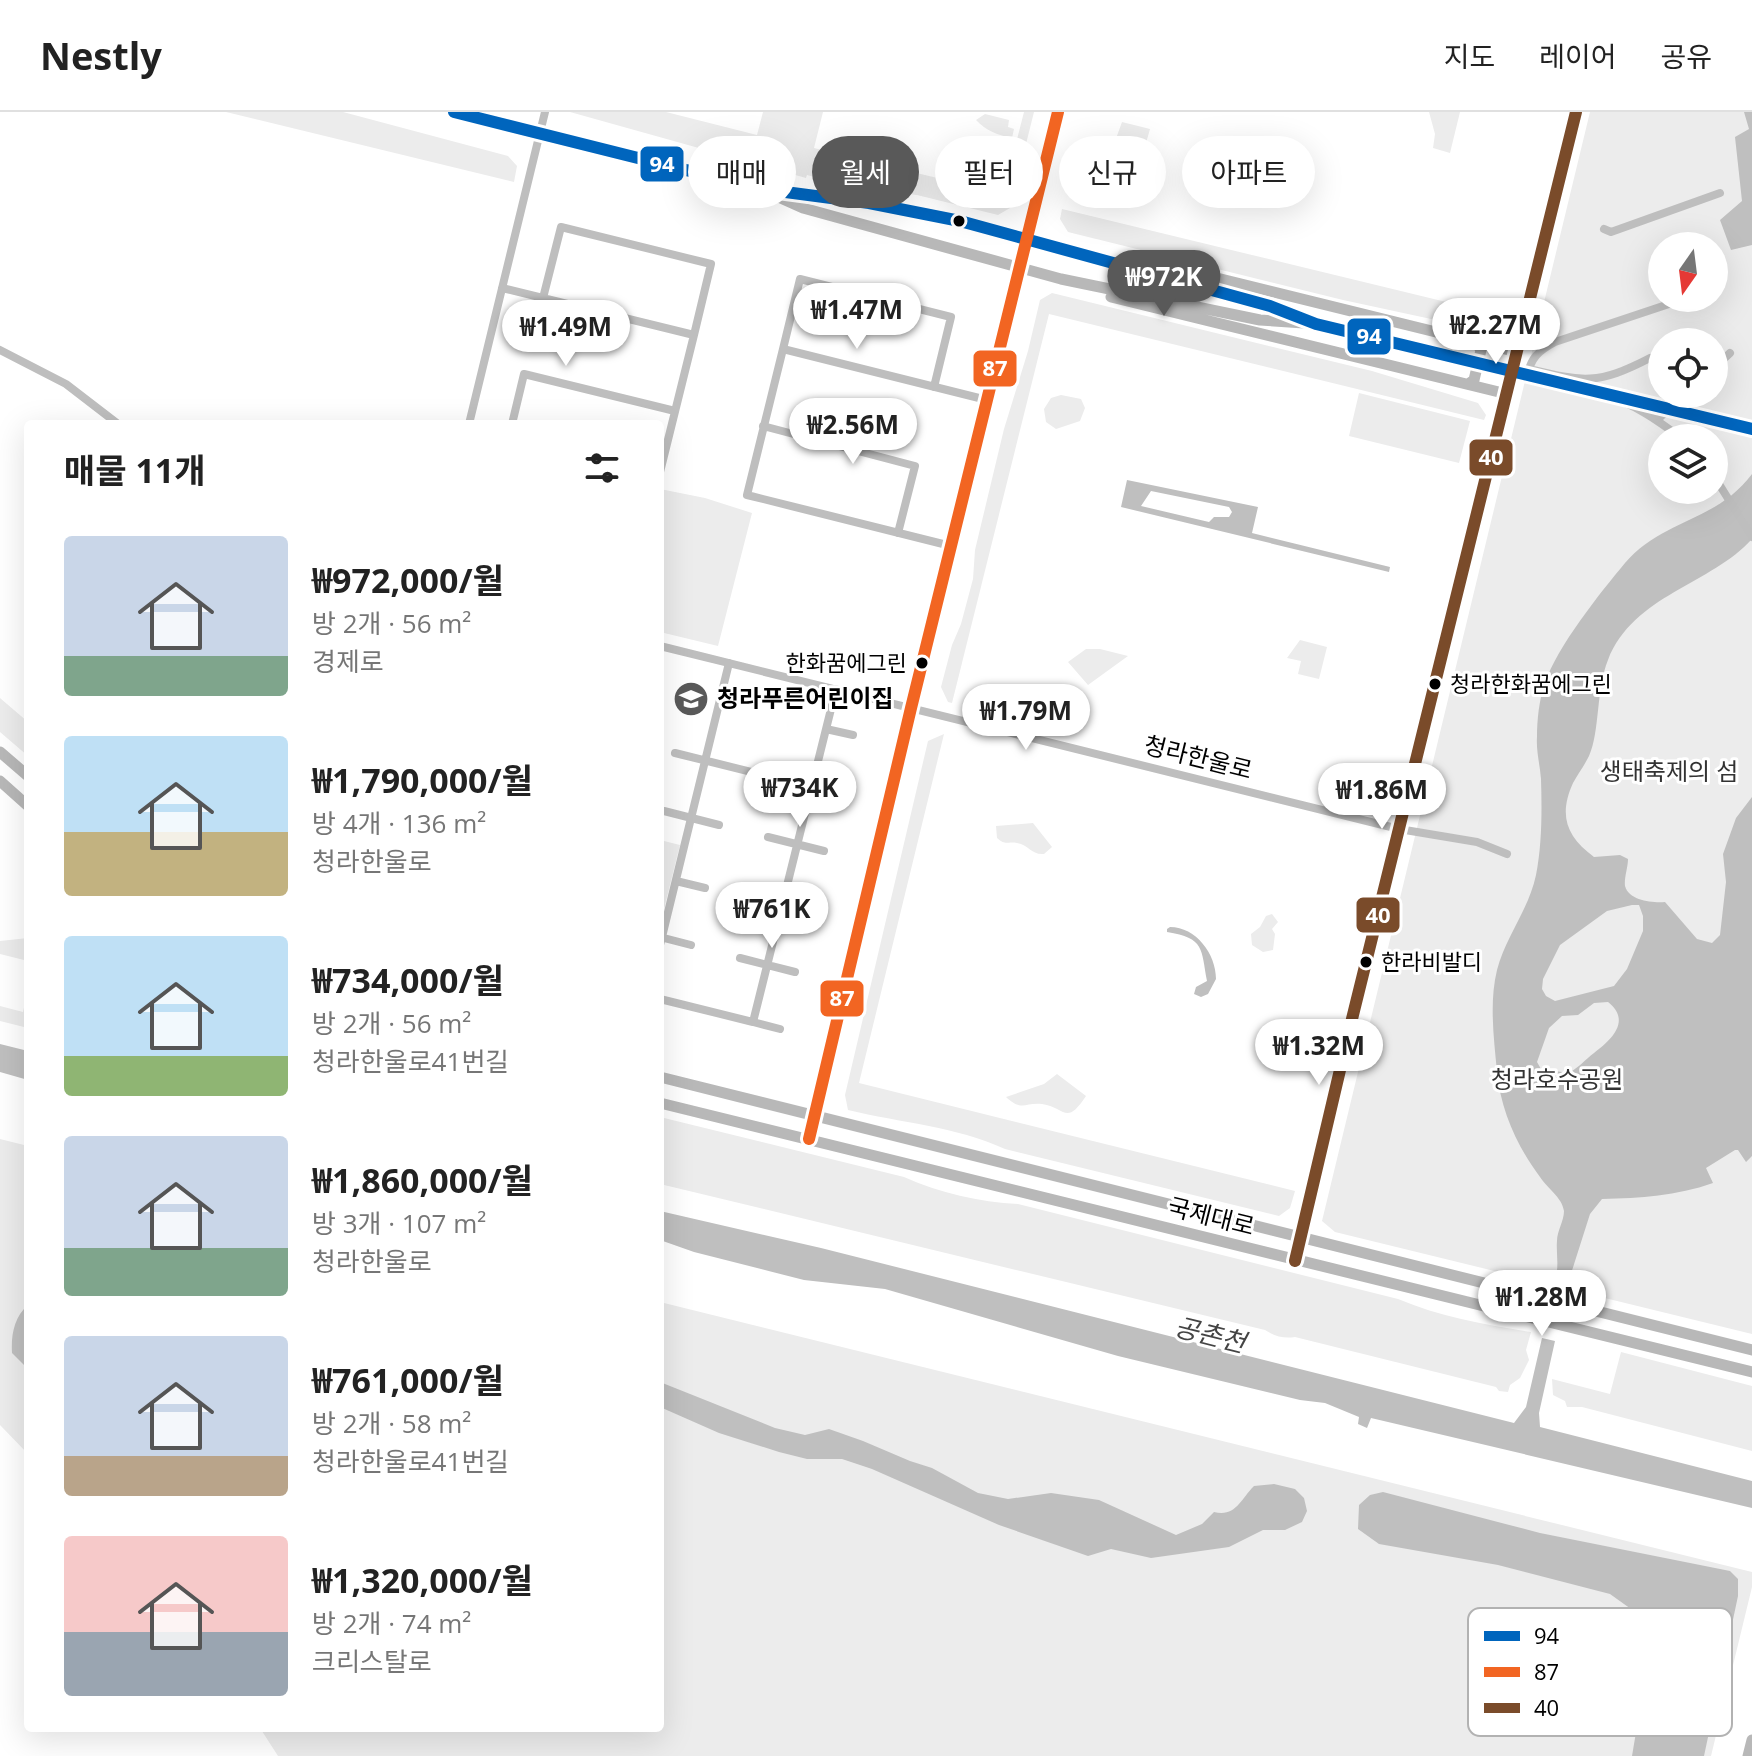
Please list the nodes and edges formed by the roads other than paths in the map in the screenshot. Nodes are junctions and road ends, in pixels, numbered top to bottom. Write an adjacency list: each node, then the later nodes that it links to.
1 (454, 112): 5 (main road)
2 (545, 112): 5 (street)
3 (1058, 112): 11 (street)
4 (1576, 112): 23 (street)
5 (540, 133): 6 (main road); 15 (street)
6 (688, 170)
7 (1720, 193): 10 (street)
8 (796, 194): 11 (main road)
9 (796, 205): 13 (main road)
10 (1604, 229)
11 (1026, 240): 12 (main road); 13 (street)
12 (1091, 258): 18 (main road); 20 (main road)
13 (1020, 268): 14 (main road); 31 (street)
14 (1061, 279): 18 (main road); 28 (main road)
15 (502, 288): 16 (street); 35 (street)
16 (543, 298): 19 (street); 19 (street)
17 (1648, 311): 27 (street)
18 (1316, 324): 24 (main road)
19 (694, 335): 33 (street)
20 (1476, 342): 23 (main road); 28 (main road)
21 (783, 349): 29 (street); 29 (street); 39 (street)
22 (0, 350): 34 (street)
23 (1517, 352): 26 (street)
24 (1459, 357)
25 (1648, 359): 27 (street)
26 (1513, 368): 27 (street); 30 (street)
27 (1528, 372): 37 (street)
28 (1468, 384): 30 (main road)
29 (934, 387): 31 (street)
30 (1507, 394): 62 (street)
31 (987, 400): 44 (street)
32 (1670, 408): 37 (street)
33 (675, 411): 36 (street); 40 (street)
34 (113, 420)
35 (470, 420)
36 (513, 420)
37 (1657, 420): 38 (street)
38 (1662, 424)
39 (763, 426): 42 (street); 42 (street)
40 (664, 456)
41 (1728, 498): 43 (street)
42 (898, 533): 44 (street)
43 (1752, 537)
44 (951, 546): 48 (street)
45 (664, 647): 46 (street, 청라한울로)
46 (729, 663): 47 (street, 청라한울로); 53 (street)
47 (836, 689): 48 (street, 청라한울로); 49 (street)
48 (911, 708): 62 (street, 청라한울로); 83 (street)
49 (826, 729): 50 (street); 56 (street)
50 (853, 735)
51 (0, 752): 54 (main road)
52 (675, 753): 53 (street)
53 (705, 761): 56 (street); 60 (street)
54 (24, 773)
55 (0, 781): 58 (main road)
56 (812, 787): 57 (street); 64 (street)
57 (840, 794)
58 (24, 802)
59 (664, 811): 60 (street)
60 (691, 818): 61 (street); 67 (street)
61 (719, 825)
62 (1399, 829): 66 (street, 청라한울로); 85 (street)
63 (768, 837): 64 (street)
64 (798, 845): 65 (street); 70 (street)
65 (824, 851)
66 (1507, 854)
67 (676, 881): 68 (street); 72 (street)
68 (705, 888)
69 (753, 900): 70 (street)
70 (782, 907): 71 (street); 76 (street)
71 (809, 914)
72 (664, 928)
73 (664, 940): 74 (street)
74 (691, 945)
75 (740, 958): 76 (street)
76 (768, 965): 77 (street); 79 (street)
77 (795, 972)
78 (664, 1000): 79 (street)
79 (753, 1022): 80 (street)
80 (780, 1029)
81 (664, 1078): 83 (main road, 국제대로)
82 (664, 1104): 84 (main road, 국제대로)
83 (814, 1116): 84 (street); 85 (main road, 국제대로)
84 (809, 1139): 86 (main road, 국제대로)
85 (1300, 1237): 86 (street); 87 (main road, 국제대로)
86 (1295, 1261): 88 (main road, 국제대로)
87 (1752, 1350)
88 (1752, 1372)
89 (1752, 1740): 90 (main road)
90 (1748, 1756)

